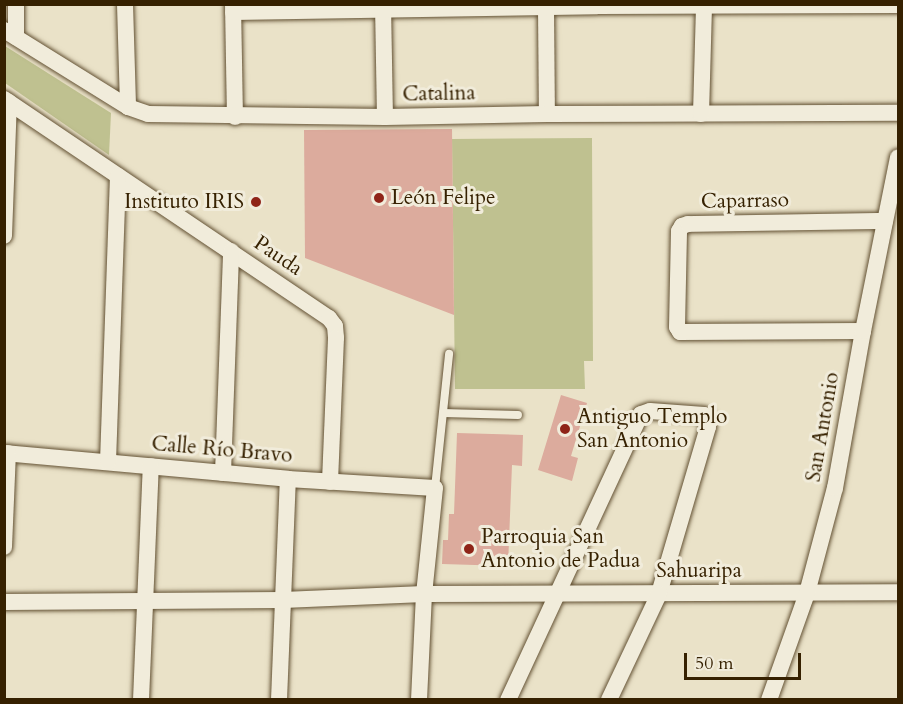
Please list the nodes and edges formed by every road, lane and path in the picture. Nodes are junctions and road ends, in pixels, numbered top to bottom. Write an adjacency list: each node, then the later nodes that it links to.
1 (16, 4): 12 (street)
2 (125, 4): 14 (street)
3 (597, 5): 4 (street); 11 (street)
4 (704, 5): 5 (street); 17 (street)
5 (814, 5): 6 (street)
6 (898, 5)
7 (494, 6): 8 (street); 11 (street)
8 (383, 7): 10 (street); 19 (street)
9 (233, 8): 10 (street); 18 (street)
10 (275, 8)
11 (546, 8): 16 (street)
12 (10, 33): 14 (street, Catalina)
13 (7, 101): 21 (street, Pauda); 23 (street)
14 (128, 107): 18 (street, Catalina)
15 (898, 113): 17 (street, Catalina)
16 (547, 114): 17 (street, Catalina); 19 (street, Catalina)
17 (701, 114)
18 (235, 117): 19 (street, Catalina)
19 (385, 117)
20 (898, 158): 22 (street, San Antonio)
21 (118, 176): 24 (street, Pauda); 30 (street)
22 (885, 221): 25 (street, San Antonio); 25 (street, Caparraso)
23 (4, 236)
24 (231, 251): 32 (street); 34 (street, Pauda)
25 (863, 331): 39 (street, San Antonio)
26 (449, 354): 27 (lane)
27 (443, 413): 28 (lane); 35 (lane)
28 (518, 415)
29 (6, 453): 30 (street, Calle Río Bravo); 36 (street)
30 (108, 462): 31 (street, Calle Río Bravo)
31 (151, 466): 32 (street, Calle Río Bravo); 43 (street)
32 (223, 473): 33 (street, Calle Río Bravo)
33 (288, 479): 34 (street, Calle Río Bravo); 42 (street)
34 (330, 482): 35 (street, Calle Río Bravo)
35 (435, 488): 40 (street)
36 (4, 547)
37 (898, 592): 39 (street, Sahuaripa)
38 (557, 593): 40 (street, Sahuaripa); 41 (street, Sahuaripa); 41 (street); 48 (street)
39 (807, 593): 41 (street, Sahuaripa); 50 (street, San Antonio)
40 (424, 594): 42 (street, Sahuaripa); 47 (street)
41 (659, 594): 49 (street)
42 (283, 600): 43 (street, Sahuaripa); 46 (street)
43 (144, 601): 44 (street, Sahuaripa); 45 (street)
44 (4, 602)
45 (141, 699)
46 (279, 699)
47 (419, 699)
48 (508, 699)
49 (609, 699)
50 (769, 699)

